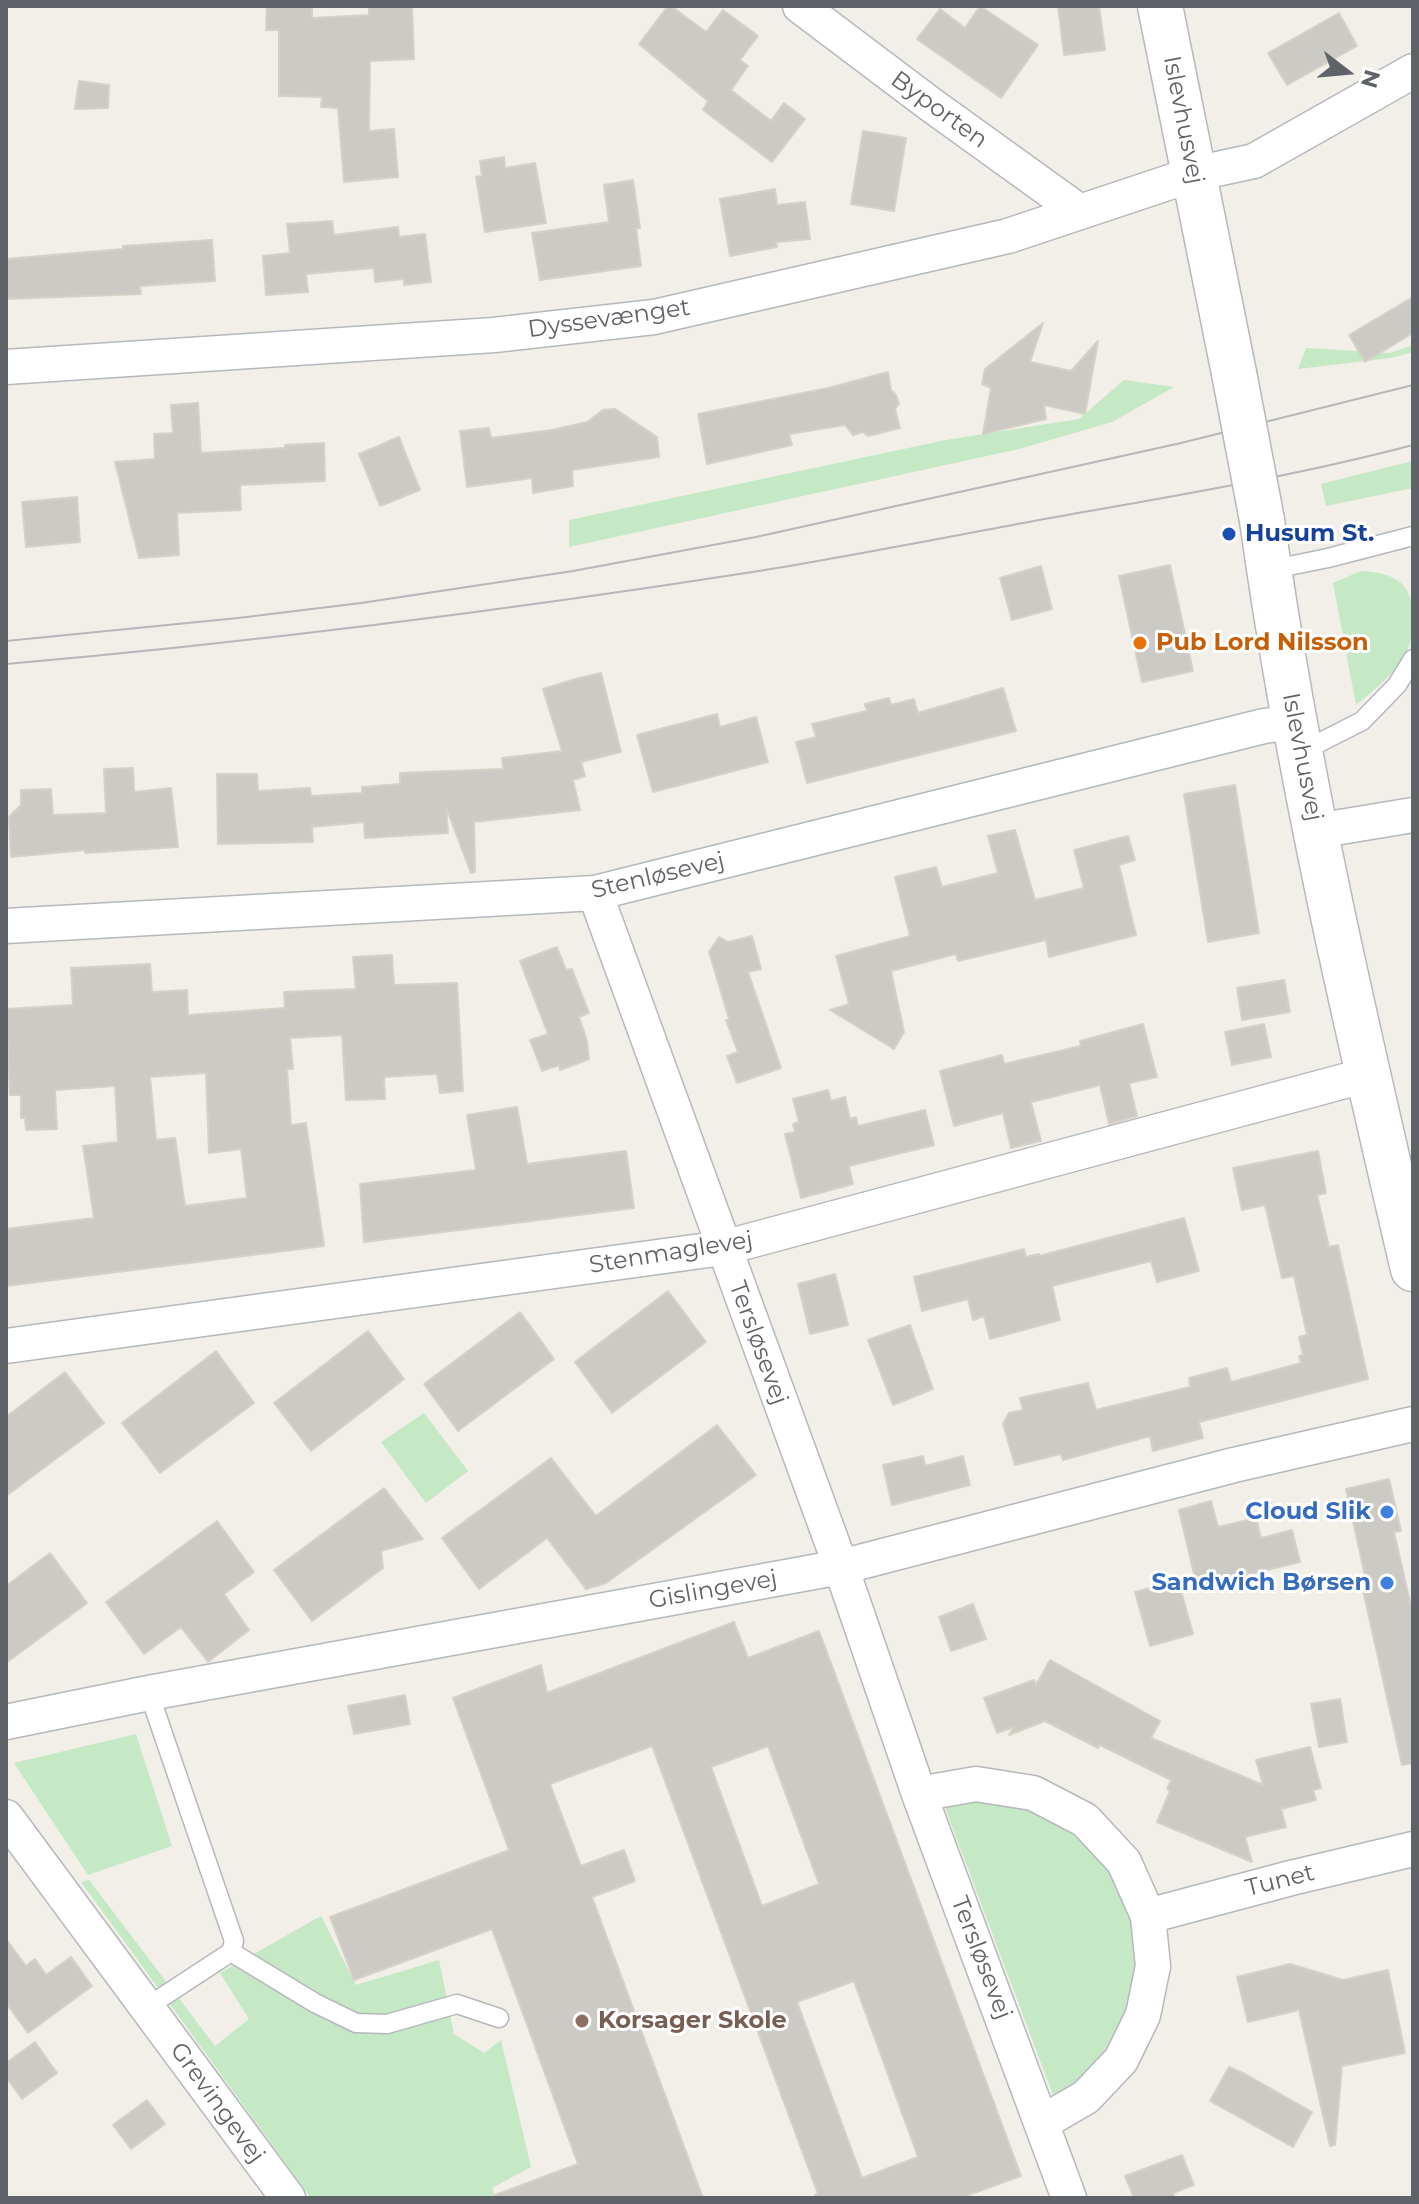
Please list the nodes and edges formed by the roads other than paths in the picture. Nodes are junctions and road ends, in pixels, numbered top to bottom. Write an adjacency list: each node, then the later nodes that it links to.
1 (800, 6): 5 (street, Byporten)
2 (1160, 6): 4 (street, Islevhusvej)
3 (1413, 71): 4 (street, Dyssevænget)
4 (1194, 174): 5 (street, Dyssevænget); 8 (street, Islevhusvej, bridge)
5 (1080, 212): 6 (street, Dyssevænget)
6 (6, 367)
7 (1413, 536): 8 (lane)
8 (1269, 570): 10 (street, Islevhusvej)
9 (1413, 659): 10 (lane)
10 (1298, 737): 12 (street, Islevhusvej); 13 (street, Stenløsevej)
11 (1413, 815): 12 (street)
12 (1316, 831): 15 (street, Islevhusvej)
13 (595, 893): 14 (street, Stenløsevej); 16 (street, Tersløsevej)
14 (6, 926)
15 (1367, 1075): 16 (street, Stenmaglevej); 17 (street, Islevhusvej)
16 (723, 1248): 18 (street, Stenmaglevej); 20 (street, Tersløsevej)
17 (1413, 1269)
18 (6, 1346)
19 (1413, 1424): 20 (street, Gislingevej)
20 (841, 1567): 21 (street, Gislingevej); 23 (street, Tersløsevej)
21 (149, 1693): 22 (street, Gislingevej); 27 (lane)
22 (6, 1722)
23 (919, 1794): 26 (street); 30 (street, Tersløsevej)
24 (6, 1817): 28 (street, Grevingevej)
25 (1413, 1849): 26 (street, Tunet)
26 (1148, 1916): 30 (street)
27 (231, 1952): 28 (lane); 29 (lane)
28 (147, 2007): 31 (street, Grevingevej)
29 (499, 2018)
30 (1043, 2122): 32 (street, Tersløsevej)
31 (288, 2198)
32 (1069, 2198)

